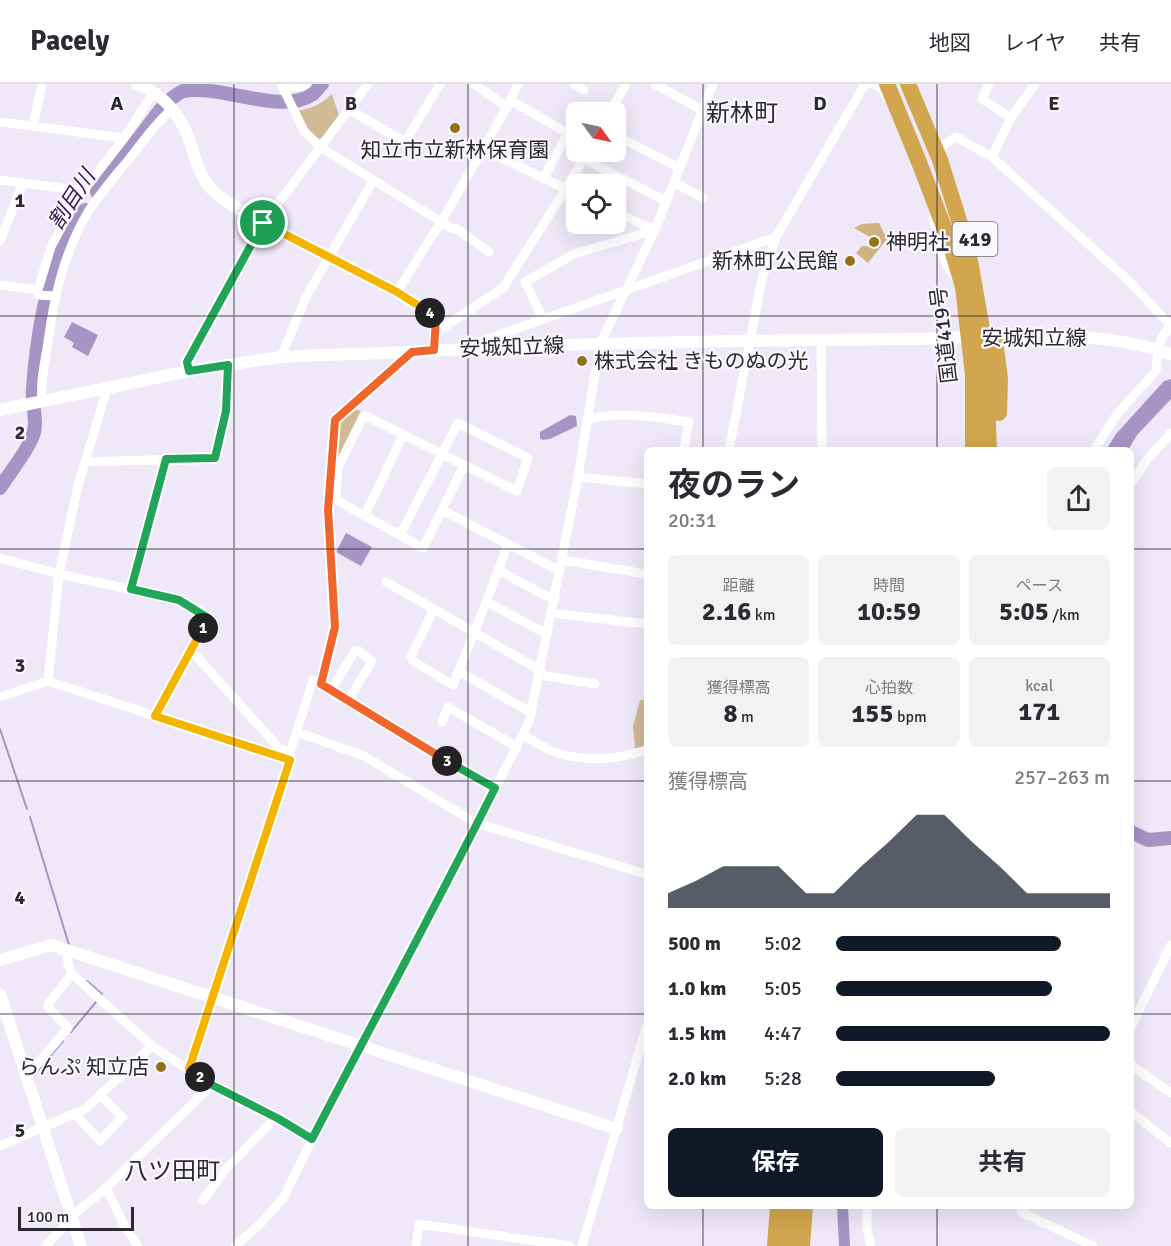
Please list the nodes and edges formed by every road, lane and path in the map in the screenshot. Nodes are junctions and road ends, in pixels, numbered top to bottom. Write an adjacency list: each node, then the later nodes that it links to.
1 (42, 84): 29 (street)
2 (137, 84): 22 (street)
3 (307, 84): 19 (street)
4 (368, 84): 25 (street)
5 (440, 84): 25 (street)
6 (474, 84): 24 (street)
7 (518, 84): 24 (street)
8 (574, 84): 21 (street)
9 (626, 84): 23 (street)
10 (655, 84): 20 (street)
11 (713, 84): 26 (street)
12 (887, 84): 59 (highway, 国道419号 / 419)
13 (897, 84): 89 (highway, 419)
14 (908, 84): 90 (highway, 419)
15 (920, 84): 34 (highway, 419)
16 (989, 84): 27 (street)
17 (1035, 84): 27 (street)
18 (865, 85): 54 (street); 59 (street)
19 (283, 88): 35 (street)
20 (672, 88): 26 (street)
21 (584, 90)
22 (164, 101): 31 (street); 52 (street); 63 (street)
23 (616, 102)
24 (508, 103): 30 (street); 36 (street)
25 (350, 110): 35 (street)
26 (702, 110): 40 (street)
27 (1011, 118): 37 (street)
28 (0, 122): 29 (street)
29 (33, 126): 31 (street)
30 (566, 132)
31 (124, 138): 47 (street)
32 (626, 141): 40 (street)
33 (566, 144): 41 (street)
34 (946, 144): 37 (street); 67 (highway, 419)
35 (320, 147): 43 (street); 52 (street)
36 (483, 149): 41 (street); 51 (street)
37 (992, 157): 65 (street)
38 (581, 162): 46 (street)
39 (590, 162): 49 (street)
40 (680, 168): 44 (street)
41 (543, 178): 46 (street)
42 (0, 180): 45 (street)
43 (374, 181): 51 (street); 57 (street)
44 (674, 182): 48 (street); 49 (street)
45 (23, 183): 47 (street); 55 (street)
46 (565, 190): 66 (street)
47 (83, 191): 61 (street)
48 (703, 198)
49 (666, 201): 53 (street)
50 (626, 217): 53 (street)
51 (441, 220): 56 (street); 62 (street)
52 (263, 223): 57 (street); 78 (street)
53 (655, 230): 60 (street); 64 (street)
54 (776, 237): 60 (street); 70 (street)
55 (0, 241)
56 (489, 252)
57 (330, 257): 62 (street); 76 (street)
58 (0, 285): 61 (street)
59 (963, 287): 68 (highway, 国道419号 / 419)
60 (624, 290): 64 (street); 71 (street)
61 (38, 292): 63 (street)
62 (397, 292): 66 (street)
63 (54, 296): 80 (street)
64 (543, 319): 72 (street)
65 (1171, 325): 75 (street)
66 (435, 333): 73 (street)
67 (994, 337): 68 (street, 安城知立線); 75 (street, 安城知立線); 91 (highway, 419)
68 (970, 338): 69 (street, 安城知立線); 88 (highway, 国道419号 / 419)
69 (821, 340): 70 (street, 安城知立線); 87 (street)
70 (750, 341): 71 (street, 安城知立線); 86 (street)
71 (600, 344): 72 (street, 安城知立線); 82 (street)
72 (474, 349): 73 (street, 安城知立線)
73 (434, 350): 74 (street, 安城知立線)
74 (412, 352): 76 (street, 安城知立線); 123 (street)
75 (1164, 352): 92 (street)
76 (281, 357): 77 (street, 安城知立線)
77 (228, 365): 78 (street, 安城知立線); 94 (street)
78 (189, 371): 79 (street, 安城知立線)
79 (105, 388): 80 (street, 安城知立線); 95 (street)
80 (42, 401): 81 (street, 安城知立線)
81 (0, 410)
82 (588, 418): 85 (street); 97 (street)
83 (1171, 433): 98 (street)
84 (403, 435): 93 (street); 101 (street); 101 (street)
85 (687, 447)
86 (730, 447)
87 (822, 447)
88 (973, 447)
89 (981, 447)
90 (989, 447)
91 (997, 447)
92 (1096, 447)
93 (441, 454): 96 (street); 96 (street); 102 (street)
94 (166, 459): 95 (street); 111 (street)
95 (85, 462): 108 (street)
96 (464, 465): 100 (street)
97 (578, 477): 99 (street); 105 (street)
98 (1134, 479)
99 (644, 484)
100 (442, 510): 102 (street); 103 (street)
101 (365, 515): 102 (street)
102 (400, 535)
103 (508, 544): 106 (street); 107 (street)
104 (0, 558): 108 (street)
105 (562, 560): 107 (street); 109 (street)
106 (498, 570): 112 (street); 113 (street)
107 (560, 571): 112 (street)
108 (59, 574): 111 (street); 122 (street)
109 (644, 574)
110 (386, 582): 114 (street)
111 (131, 589): 119 (street)
112 (555, 598): 115 (street)
113 (487, 602): 117 (street); 118 (street)
114 (434, 609): 117 (street); 120 (street)
115 (552, 613): 116 (street); 118 (street)
116 (644, 624)
117 (474, 633): 120 (street); 121 (street)
118 (548, 633): 121 (street)
119 (190, 649): 129 (street); 135 (street)
120 (458, 671): 128 (street)
121 (540, 673): 124 (street); 128 (street)
122 (48, 681): 126 (street); 129 (street)
123 (321, 684): 125 (street); 131 (street)
124 (596, 684)
125 (331, 690): 127 (street); 127 (street)
126 (0, 697)
127 (348, 701): 136 (street)
128 (532, 713): 132 (street)
129 (155, 716): 135 (street)
130 (442, 722): 133 (street)
131 (297, 732): 135 (street); 137 (street)
132 (523, 735): 133 (street); 134 (street)
133 (517, 747): 136 (street)
134 (644, 751)
135 (290, 756): 144 (street)
136 (495, 788): 137 (street)
137 (476, 823): 138 (street); 148 (street)
138 (644, 873)
139 (1171, 945): 145 (street)
140 (67, 951): 141 (street); 142 (street); 144 (street)
141 (0, 960)
142 (72, 974): 147 (street); 151 (street)
143 (0, 994): 151 (street)
144 (214, 998): 148 (street); 150 (street)
145 (1134, 1021)
146 (644, 1035): 159 (street)
147 (152, 1046): 150 (street); 154 (street)
148 (360, 1046): 159 (street); 160 (street)
149 (1134, 1067): 153 (street)
150 (189, 1069): 152 (street)
151 (27, 1076): 158 (street)
152 (212, 1085): 157 (street); 163 (street)
153 (1171, 1093)
154 (100, 1095): 155 (street); 155 (street)
155 (75, 1114): 158 (street)
156 (1134, 1114): 161 (street)
157 (276, 1117): 160 (street); 164 (street)
158 (44, 1127): 162 (street); 172 (street)
159 (617, 1129): 179 (street)
160 (312, 1139): 176 (street)
161 (1171, 1143)
162 (0, 1146)
163 (106, 1188): 172 (street); 175 (street)
164 (203, 1200)
165 (778, 1209): 180 (highway)
166 (783, 1209): 181 (highway)
167 (793, 1209): 182 (highway)
168 (805, 1209): 183 (highway)
169 (810, 1209): 184 (highway)
170 (867, 1209): 185 (street)
171 (1024, 1209): 186 (street)
172 (69, 1220): 173 (street); 174 (street)
173 (45, 1246)
174 (81, 1246)
175 (138, 1246)
176 (235, 1246)
177 (416, 1246): 178 (street)
178 (570, 1246)
179 (582, 1246)
180 (775, 1246)
181 (782, 1246)
182 (790, 1246)
183 (802, 1246)
184 (808, 1246)
185 (871, 1246)
186 (1092, 1246)

